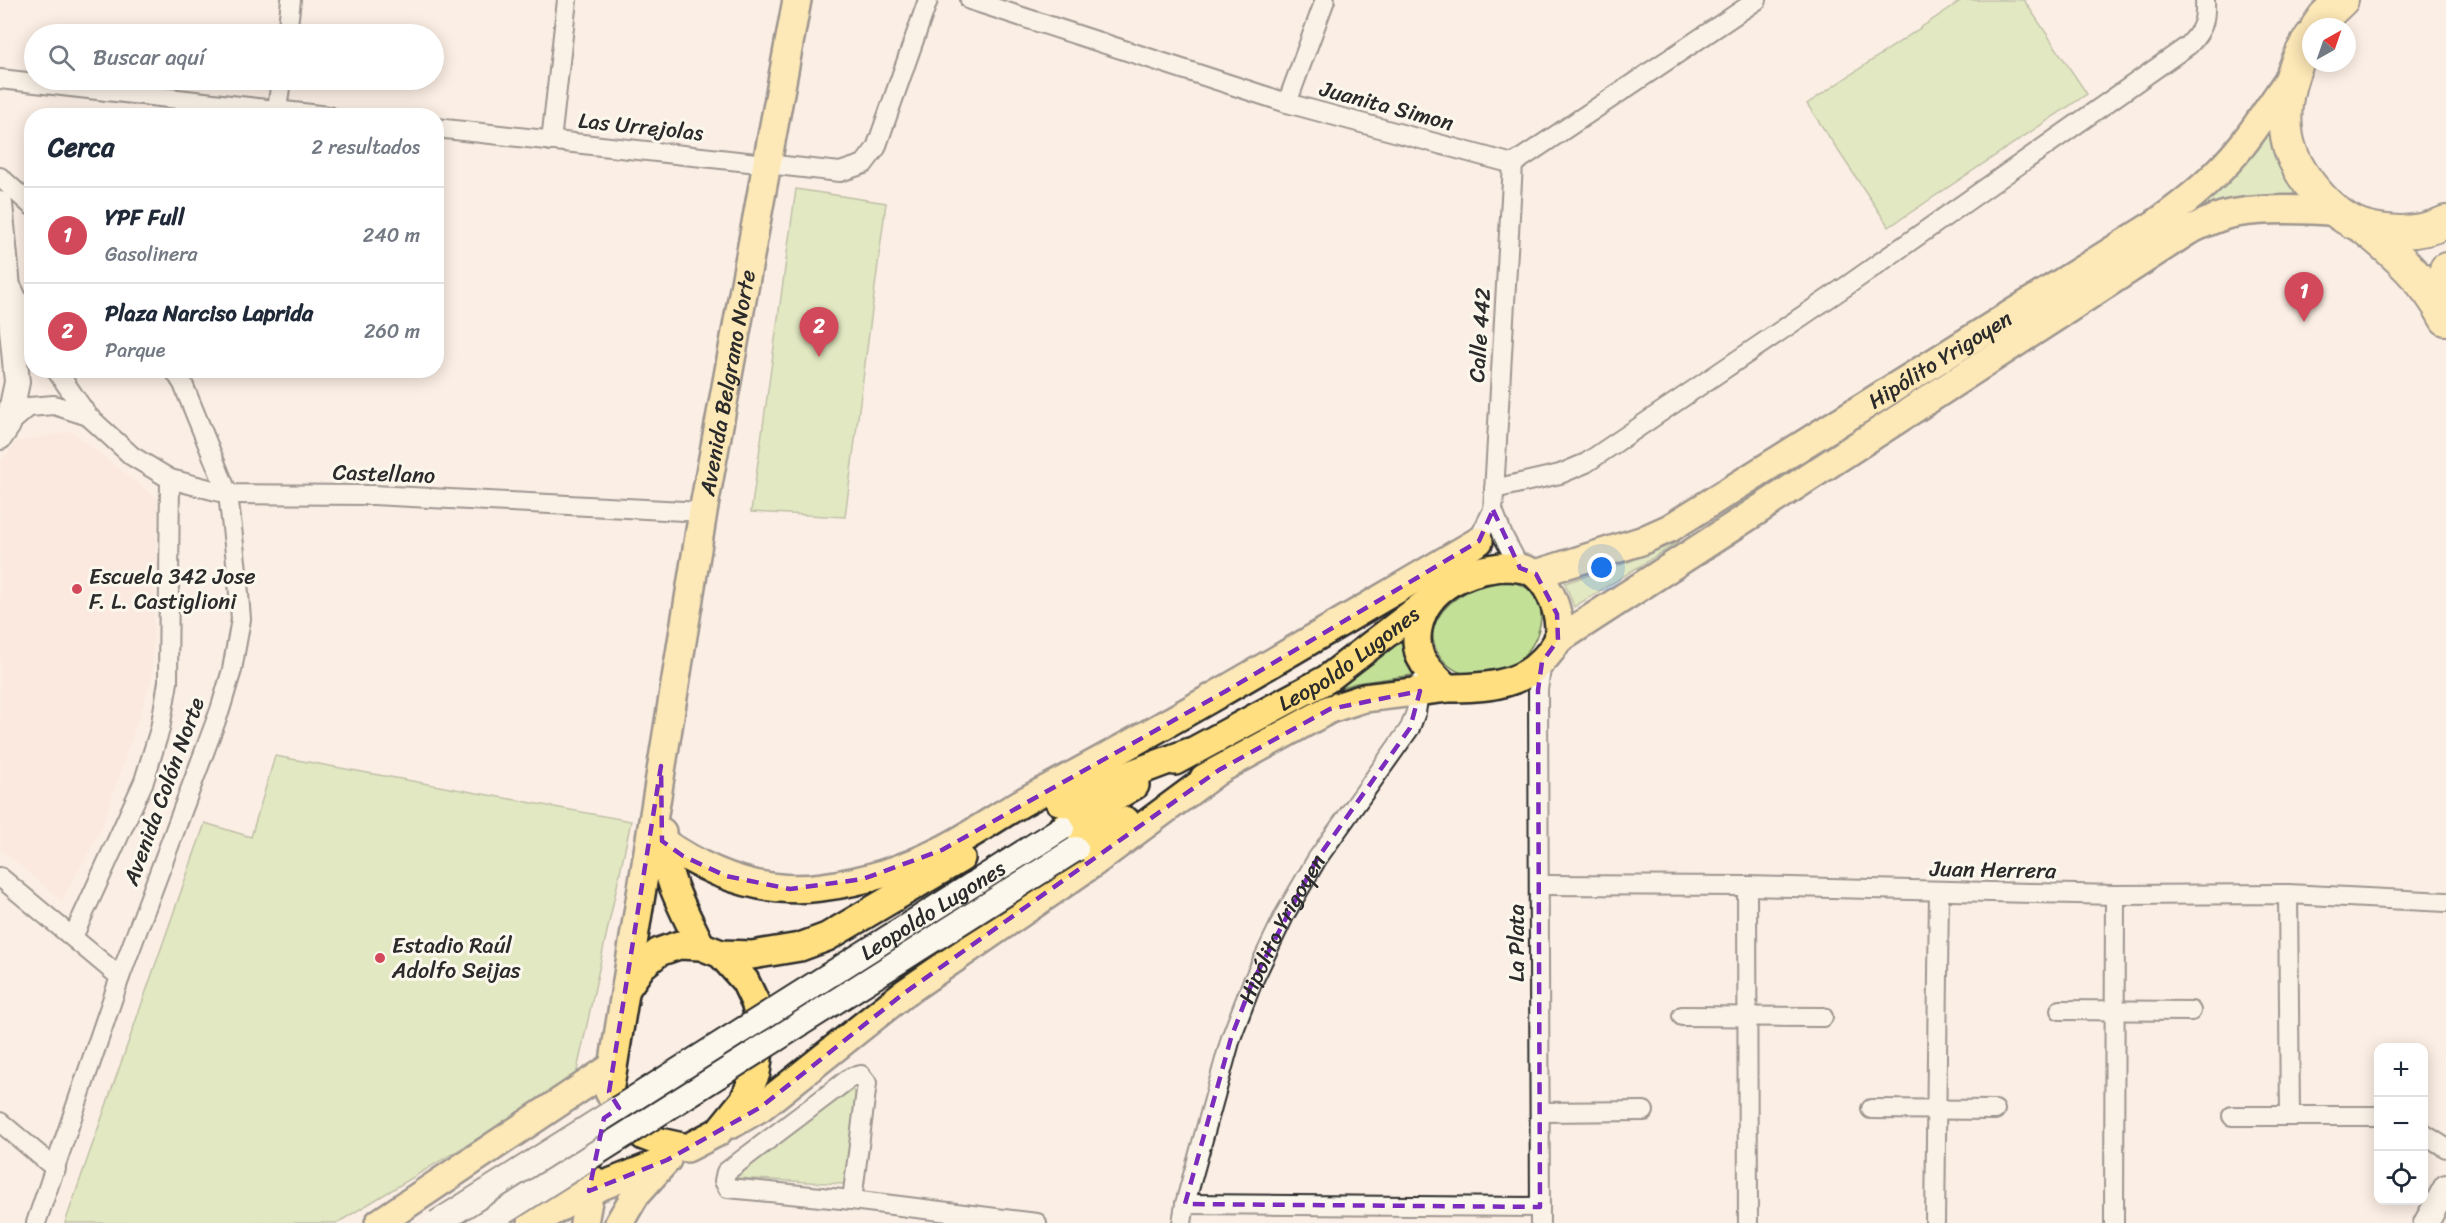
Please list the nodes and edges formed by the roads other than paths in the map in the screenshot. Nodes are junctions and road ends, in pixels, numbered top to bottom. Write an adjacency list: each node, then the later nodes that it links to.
1 (291, 0): 10 (street)
2 (567, 0): 20 (street)
3 (797, 0): 21 (main road, Avenida Belgrano Norte)
4 (928, 0): 21 (street, Las Urrejolas)
5 (970, 0): 16 (street, Juanita Simon)
6 (1325, 0): 16 (street)
7 (1757, 0): 22 (street)
8 (2205, 0): 37 (street)
9 (2324, 16): 11 (highway)
10 (288, 24)
11 (2293, 73): 26 (highway); 42 (main road, Hipólito Yrigoyen)
12 (0, 79): 13 (street)
13 (24, 82)
14 (98, 90): 17 (street)
15 (280, 90): 18 (street)
16 (1287, 103): 22 (street, Juanita Simon)
17 (259, 108)
18 (277, 108)
19 (444, 129): 20 (street, Las Urrejolas)
20 (551, 141): 21 (street, Las Urrejolas)
21 (767, 164): 40 (main road, Avenida Belgrano Norte)
22 (1514, 164): 37 (street, Calle 442)
23 (0, 177): 24 (street)
24 (24, 199)
25 (0, 204): 29 (main road)
26 (2351, 219): 27 (highway); 30 (highway); 44 (main road, Hipólito Yrigoyen)
27 (2446, 222)
28 (2446, 269): 30 (highway)
29 (5, 278): 31 (street); 35 (main road)
30 (2443, 313)
31 (24, 315)
32 (62, 378): 34 (street, Castellano)
33 (179, 378): 38 (street, Avenida Colón Norte)
34 (88, 416): 35 (street, Castellano); 36 (street, Castellano)
35 (4, 431)
36 (170, 479): 38 (street, Castellano); 63 (street)
37 (1494, 489): 39 (street, Calle 442)
38 (228, 494): 40 (street, Castellano); 65 (street, Avenida Colón Norte)
39 (1493, 510): 41 (street, Calle 442); 42 (street, Calle 442)
40 (703, 512): 50 (main road, Avenida Belgrano Norte)
41 (1479, 541): 43 (street, Calle 442); 54 (main road)
42 (1528, 571): 43 (main road); 44 (main road)
43 (1439, 592): 45 (main road); 49 (main road, Leopoldo Lugones)
44 (1558, 639): 46 (main road)
45 (1421, 657): 47 (main road); 48 (street, Hipólito Yrigoyen)
46 (1542, 662): 47 (main road); 56 (street, La Plata)
47 (1447, 688): 48 (main road, Leopoldo Lugones)
48 (1420, 691): 51 (main road, Leopoldo Lugones); 91 (street, Hipólito Yrigoyen)
49 (1190, 752): 52 (main road, Leopoldo Lugones); 62 (main road)
50 (661, 766): 53 (main road, Avenida Belgrano Norte); 66 (main road, Avenida Belgrano Norte)
51 (1219, 770): 52 (main road, Leopoldo Lugones); 83 (main road)
52 (1069, 839): 96 (main road, Leopoldo Lugones, bridge); 97 (main road, Leopoldo Lugones, bridge)
53 (662, 841): 54 (main road); 64 (main road, Avenida Belgrano Norte)
54 (942, 850): 62 (main road)
55 (0, 877): 63 (street)
56 (1540, 885): 57 (street, Juan Herrera); 78 (street, La Plata)
57 (1747, 886): 58 (street, Juan Herrera); 70 (street)
58 (1939, 892): 60 (street, Juan Herrera); 75 (street)
59 (2288, 894): 60 (street, Juan Herrera); 61 (street, Juan Herrera); 80 (street)
60 (2115, 895): 69 (street)
61 (2446, 902)
62 (883, 904): 64 (main road)
63 (73, 937): 65 (street)
64 (711, 950): 66 (main road); 83 (main road)
65 (120, 977): 87 (street, Avenida Colón Norte)
66 (627, 988): 73 (main road)
67 (2060, 1010): 69 (street)
68 (2191, 1011): 69 (street)
69 (2114, 1012): 105 (street)
70 (1747, 1015): 71 (street); 72 (street); 103 (street)
71 (1682, 1016)
72 (1823, 1017)
73 (611, 1080): 86 (main road); 89 (main road); 95 (main road)
74 (1870, 1109): 75 (street)
75 (1936, 1110): 76 (street); 104 (street)
76 (1995, 1110)
77 (1644, 1111): 78 (street)
78 (1541, 1112): 92 (street, La Plata)
79 (2232, 1116): 80 (street)
80 (2290, 1116): 81 (street)
81 (2374, 1116)
82 (0, 1122): 87 (street)
83 (718, 1132): 86 (main road)
84 (2428, 1137): 85 (street)
85 (2446, 1148)
86 (677, 1154): 89 (main road); 100 (main road)
87 (56, 1169): 94 (street, Avenida Colón Norte)
88 (2446, 1187): 106 (main road)
89 (590, 1191): 98 (main road); 99 (main road)
90 (852, 1200): 90 (street); 93 (street)
91 (1185, 1204): 92 (street); 102 (street, Hipólito Yrigoyen)
92 (1540, 1215)
93 (946, 1217): 101 (street)
94 (36, 1223)
95 (379, 1223)
96 (437, 1223)
97 (486, 1223)
98 (532, 1223)
99 (584, 1223)
100 (619, 1223)
101 (1037, 1223)
102 (1182, 1223)
103 (1748, 1223)
104 (1935, 1223)
105 (2114, 1223)
106 (2426, 1223)

